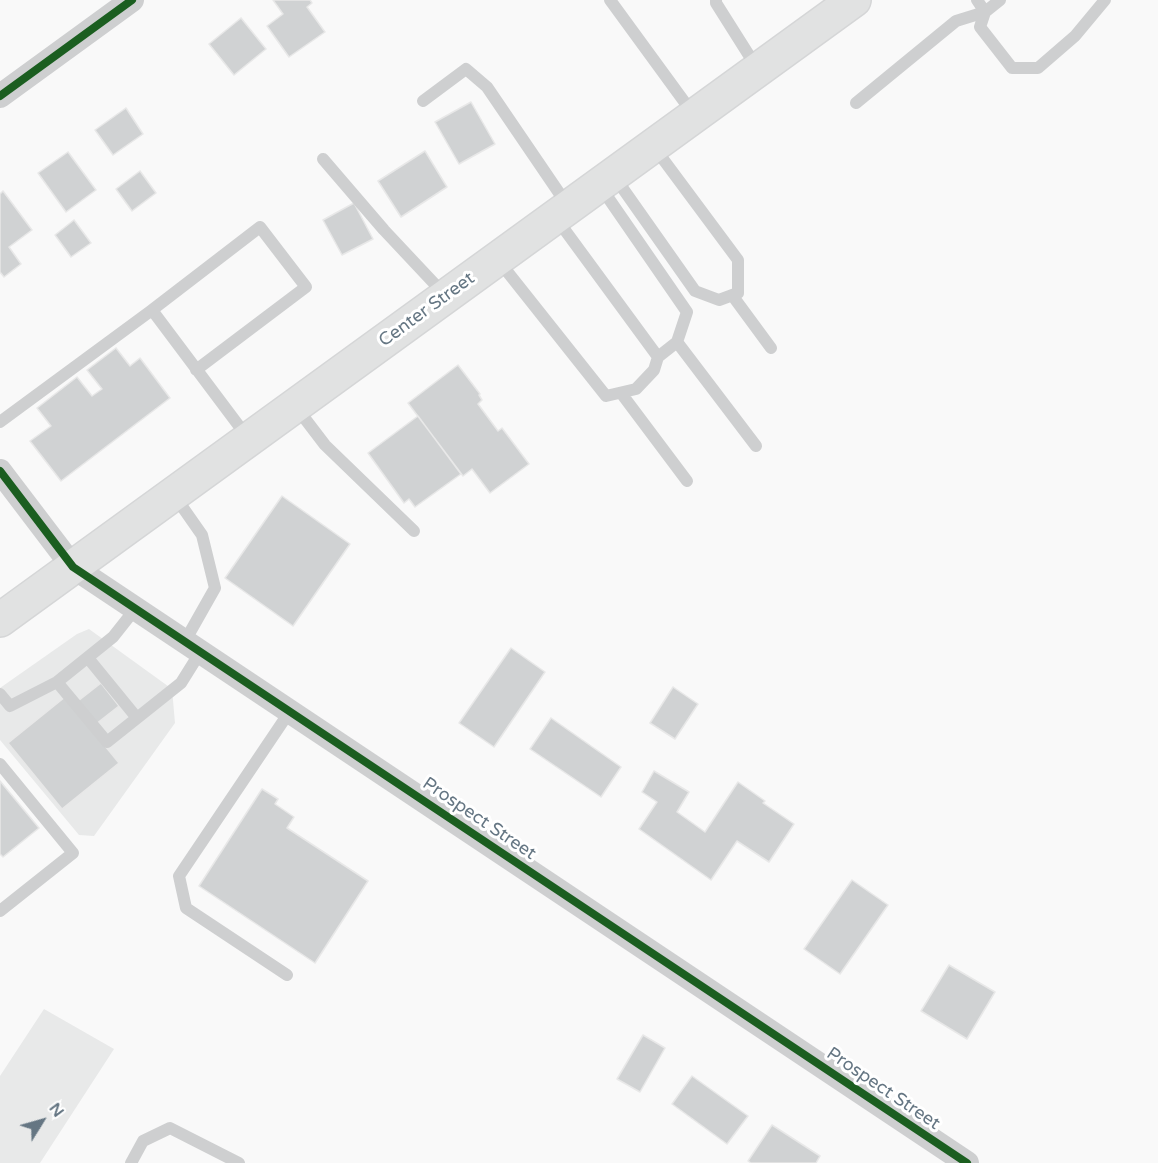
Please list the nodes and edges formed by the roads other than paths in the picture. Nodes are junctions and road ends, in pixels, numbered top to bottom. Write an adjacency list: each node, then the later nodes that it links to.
1 (132, 0): 10 (street)
2 (610, 0): 13 (lane)
3 (716, 0): 9 (lane)
4 (853, 0): 9 (main road, Center Street)
5 (977, 0): 8 (lane)
6 (1000, 0): 8 (lane)
7 (1105, 0): 8 (lane)
8 (986, 12): 12 (lane)
9 (758, 69): 13 (main road, Center Street)
10 (0, 96)
11 (423, 100): 17 (lane)
12 (856, 103)
13 (694, 116): 14 (main road, Center Street)
14 (653, 146): 16 (main road, Center Street); 19 (lane)
15 (323, 159): 20 (lane)
16 (606, 180): 17 (main road, Center Street); 19 (lane); 22 (lane)
17 (562, 212): 18 (main road, Center Street); 24 (lane)
18 (497, 259): 20 (main road, Center Street); 26 (lane)
19 (732, 295): 23 (lane)
20 (446, 296): 27 (main road, Center Street)
21 (152, 310): 25 (lane); 25 (lane); 28 (lane)
22 (677, 342): 24 (lane); 30 (lane)
23 (771, 348)
24 (658, 357): 26 (lane)
25 (196, 370): 29 (lane)
26 (621, 393): 32 (lane)
27 (295, 406): 29 (main road, Center Street); 34 (lane)
28 (0, 422)
29 (249, 439): 33 (main road, Center Street)
30 (756, 446)
31 (0, 471): 35 (street, Prospect Street)
32 (687, 480)
33 (173, 494): 35 (main road, Center Street); 38 (lane)
34 (414, 531)
35 (74, 567): 36 (street, Prospect Street); 37 (main road, Center Street)
36 (136, 608): 38 (street, Prospect Street); 39 (lane)
37 (0, 620)
38 (193, 646): 42 (street, Prospect Street); 43 (lane)
39 (88, 658): 40 (lane); 43 (lane)
40 (57, 682): 41 (lane); 43 (lane)
41 (0, 694)
42 (291, 711): 46 (lane); 49 (street, Prospect Street)
43 (137, 718)
44 (0, 764): 45 (lane)
45 (0, 911)
46 (287, 975)
47 (131, 1163): 48 (lane)
48 (239, 1163)
49 (967, 1163)

